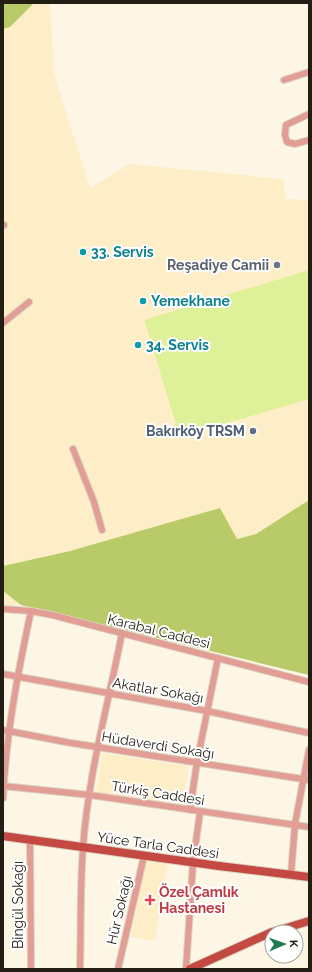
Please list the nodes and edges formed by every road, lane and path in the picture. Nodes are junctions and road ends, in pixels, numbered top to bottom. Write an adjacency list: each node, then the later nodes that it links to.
1 (309, 72): 2 (street)
2 (284, 80)
3 (309, 114): 4 (street)
4 (309, 140)
5 (29, 302): 6 (street)
6 (3, 323)
7 (73, 449): 8 (street)
8 (102, 530)
9 (3, 609): 10 (street, Karabal Caddesi)
10 (31, 611): 11 (street, Karabal Caddesi); 14 (street)
11 (122, 633): 12 (street, Karabal Caddesi); 16 (street)
12 (218, 658): 15 (street, Karabal Caddesi); 17 (street)
13 (3, 674): 14 (street, Akatlar Sokağı)
14 (17, 675): 16 (street, Akatlar Sokağı); 18 (street)
15 (309, 682)
16 (110, 694): 17 (street, Akatlar Sokağı); 20 (street)
17 (207, 711): 19 (street, Akatlar Sokağı); 22 (street)
18 (6, 730): 20 (street, Hüdaverdi Sokağı); 25 (street)
19 (309, 733)
20 (97, 747): 22 (street, Hüdaverdi Sokağı); 26 (street)
21 (309, 750): 23 (street)
22 (198, 762): 23 (street, Hüdaverdi Sokağı); 28 (street)
23 (302, 779): 24 (street, Hüdaverdi Sokağı); 30 (street)
24 (309, 780)
25 (3, 786): 26 (street, Türkiş Caddesi); 27 (street)
26 (90, 795): 28 (street, Türkiş Caddesi); 34 (street)
27 (3, 798)
28 (190, 810): 29 (street, Türkiş Caddesi)
29 (200, 812): 30 (street, Türkiş Caddesi); 36 (street)
30 (295, 824): 31 (street, Türkiş Caddesi); 37 (street)
31 (309, 826)
32 (3, 836): 33 (main road, Yüce Tarla Caddesi)
33 (30, 840): 34 (main road, Yüce Tarla Caddesi); 42 (street, Bingül Sokağı)
34 (83, 847): 35 (main road, Yüce Tarla Caddesi); 43 (street)
35 (144, 856): 36 (main road, Yüce Tarla Caddesi); 44 (street, Hür Sokağı)
36 (193, 863): 37 (main road, Yüce Tarla Caddesi); 45 (street)
37 (291, 874): 38 (main road, Yüce Tarla Caddesi)
38 (309, 876)
39 (309, 921): 40 (main road)
40 (299, 924)
41 (264, 936): 46 (main road)
42 (31, 969)
43 (80, 969)
44 (118, 969)
45 (186, 969)
46 (190, 969)

